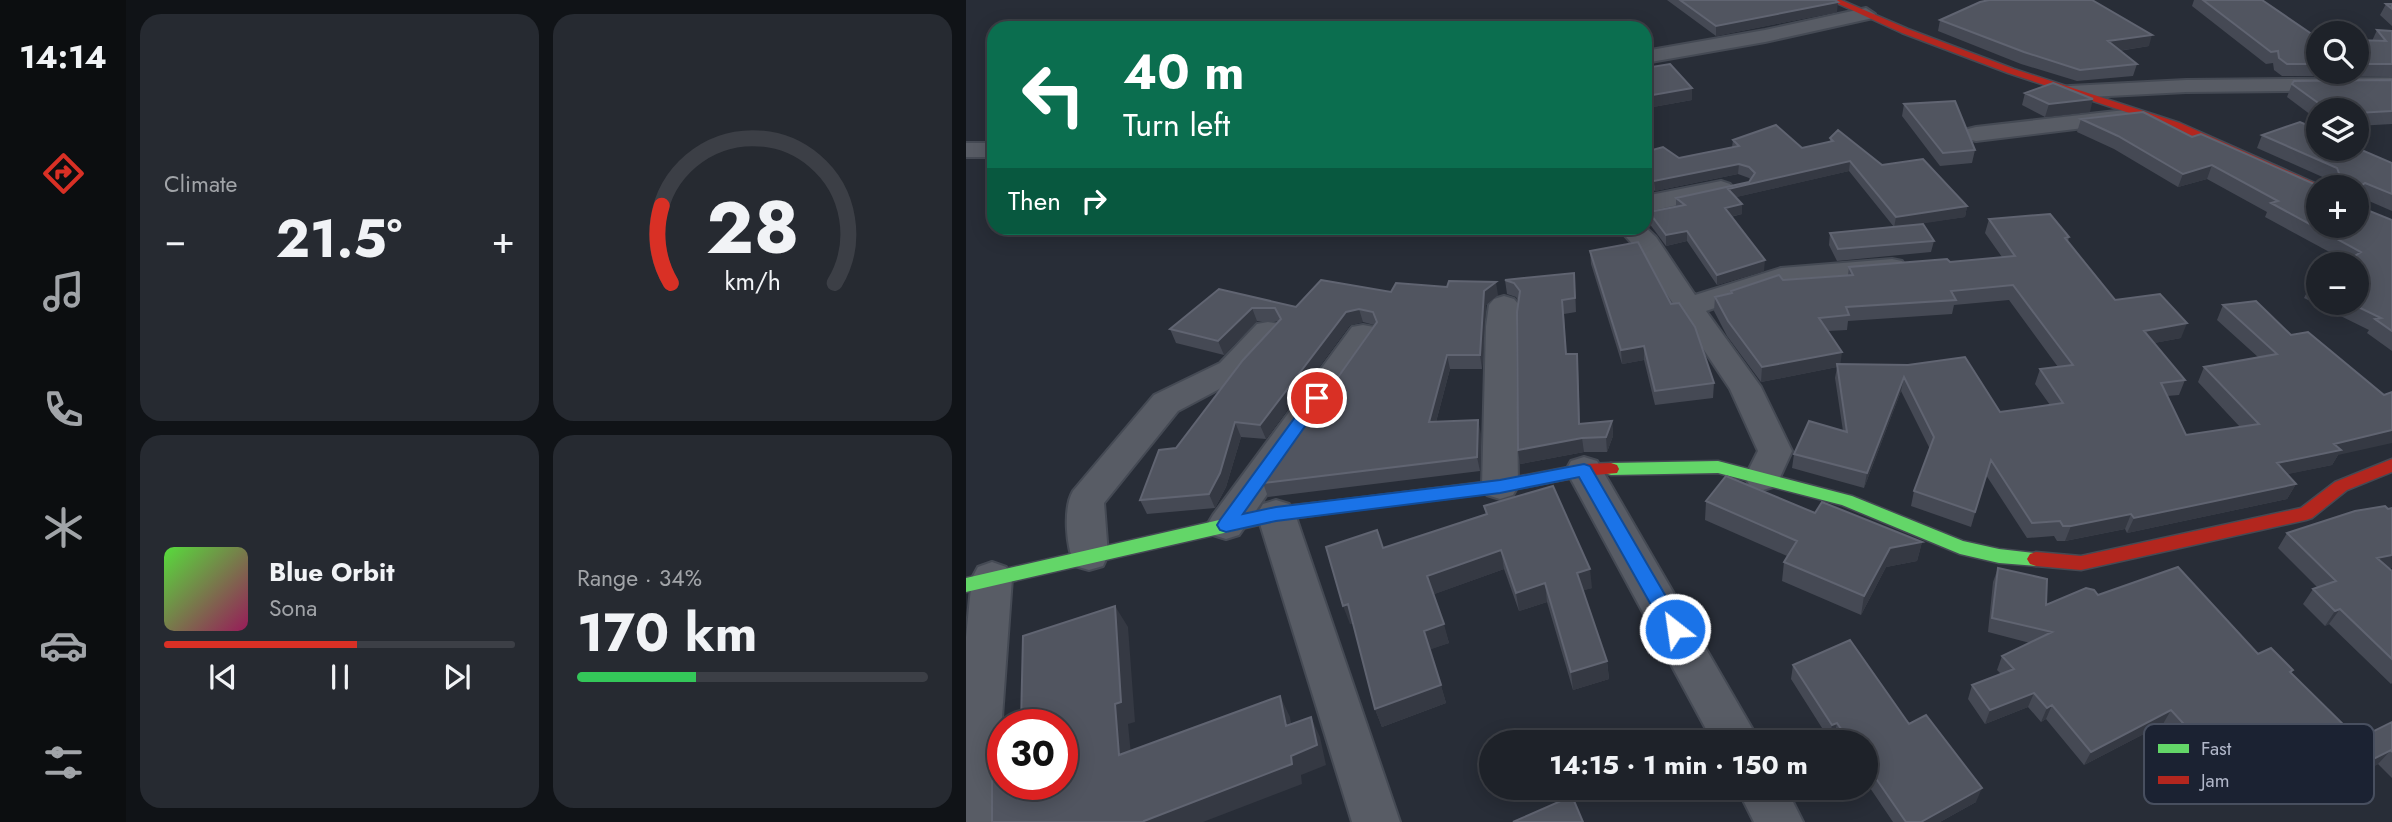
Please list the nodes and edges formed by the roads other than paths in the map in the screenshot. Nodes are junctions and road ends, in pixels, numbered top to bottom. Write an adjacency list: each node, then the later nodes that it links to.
1 (1834, 0): 2 (street)
2 (1866, 14): 3 (street); 5 (street)
3 (1652, 56)
4 (2392, 84): 5 (street)
5 (2070, 92): 6 (street)
6 (2144, 115): 7 (street); 10 (street)
7 (1976, 134)
8 (966, 150): 9 (street)
9 (987, 150)
10 (2306, 183)
11 (1739, 185): 12 (street)
12 (1652, 203)
13 (1638, 235): 16 (street)
14 (1916, 264): 16 (street)
15 (1504, 305): 22 (street)
16 (1688, 307): 21 (street)
17 (1268, 331): 25 (street)
18 (1363, 334): 24 (street)
19 (2392, 465): 21 (street)
20 (1584, 470): 21 (street); 22 (street); 27 (street)
21 (1763, 477)
22 (1500, 486): 23 (street)
23 (1276, 514): 24 (street); 31 (street)
24 (1226, 525): 25 (street)
25 (1089, 555): 26 (street)
26 (979, 582): 28 (street)
27 (1730, 730)
28 (972, 747): 30 (street)
29 (1768, 800): 32 (street)
30 (979, 822)
31 (1376, 822)
32 (1780, 822)

